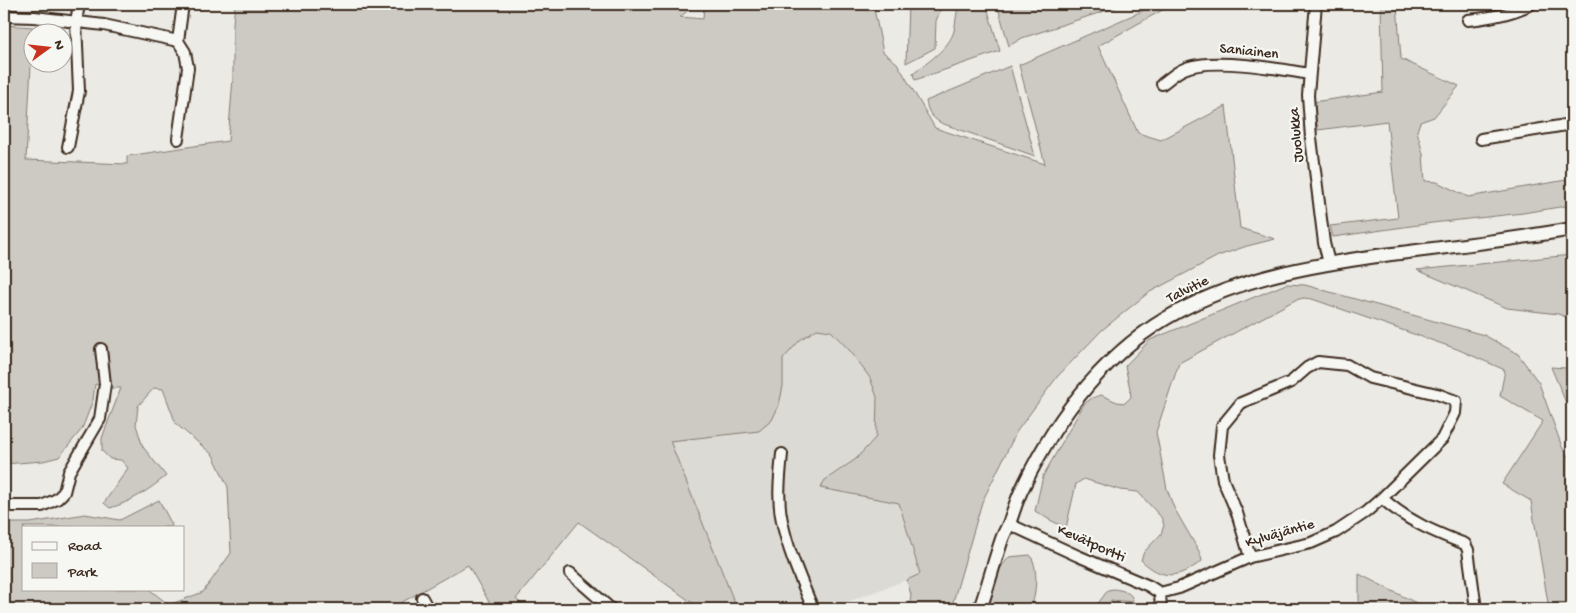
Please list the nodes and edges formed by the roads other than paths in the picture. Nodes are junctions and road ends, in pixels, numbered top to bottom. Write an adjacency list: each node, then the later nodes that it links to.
1 (79, 4): 7 (street)
2 (183, 4): 8 (street)
3 (1316, 4): 9 (street, Juolukka)
4 (1531, 4): 6 (street)
5 (4, 16): 7 (street)
6 (1468, 20)
7 (76, 22): 8 (street); 14 (street)
8 (178, 41): 12 (street)
9 (1309, 74): 10 (street, Saniainen); 16 (street, Juolukka)
10 (1162, 84)
11 (1572, 124): 13 (street)
12 (178, 139)
13 (1481, 139)
14 (68, 147)
15 (1572, 229): 16 (street, Talvitie)
16 (1329, 263): 21 (street, Talvitie)
17 (102, 349): 20 (street)
18 (782, 454): 28 (street)
19 (1382, 498): 22 (street, Kylväjäntie); 22 (street, Kylväjäntie); 31 (street)
20 (4, 506)
21 (1009, 524): 24 (street, Kevätportti); 29 (street, Talvitie)
22 (1250, 557): 24 (street, Kylväjäntie)
23 (570, 573): 27 (street)
24 (1160, 593): 30 (street)
25 (422, 598): 26 (street)
26 (428, 609)
27 (611, 609)
28 (813, 609)
29 (980, 609)
30 (1162, 609)
31 (1476, 609)

